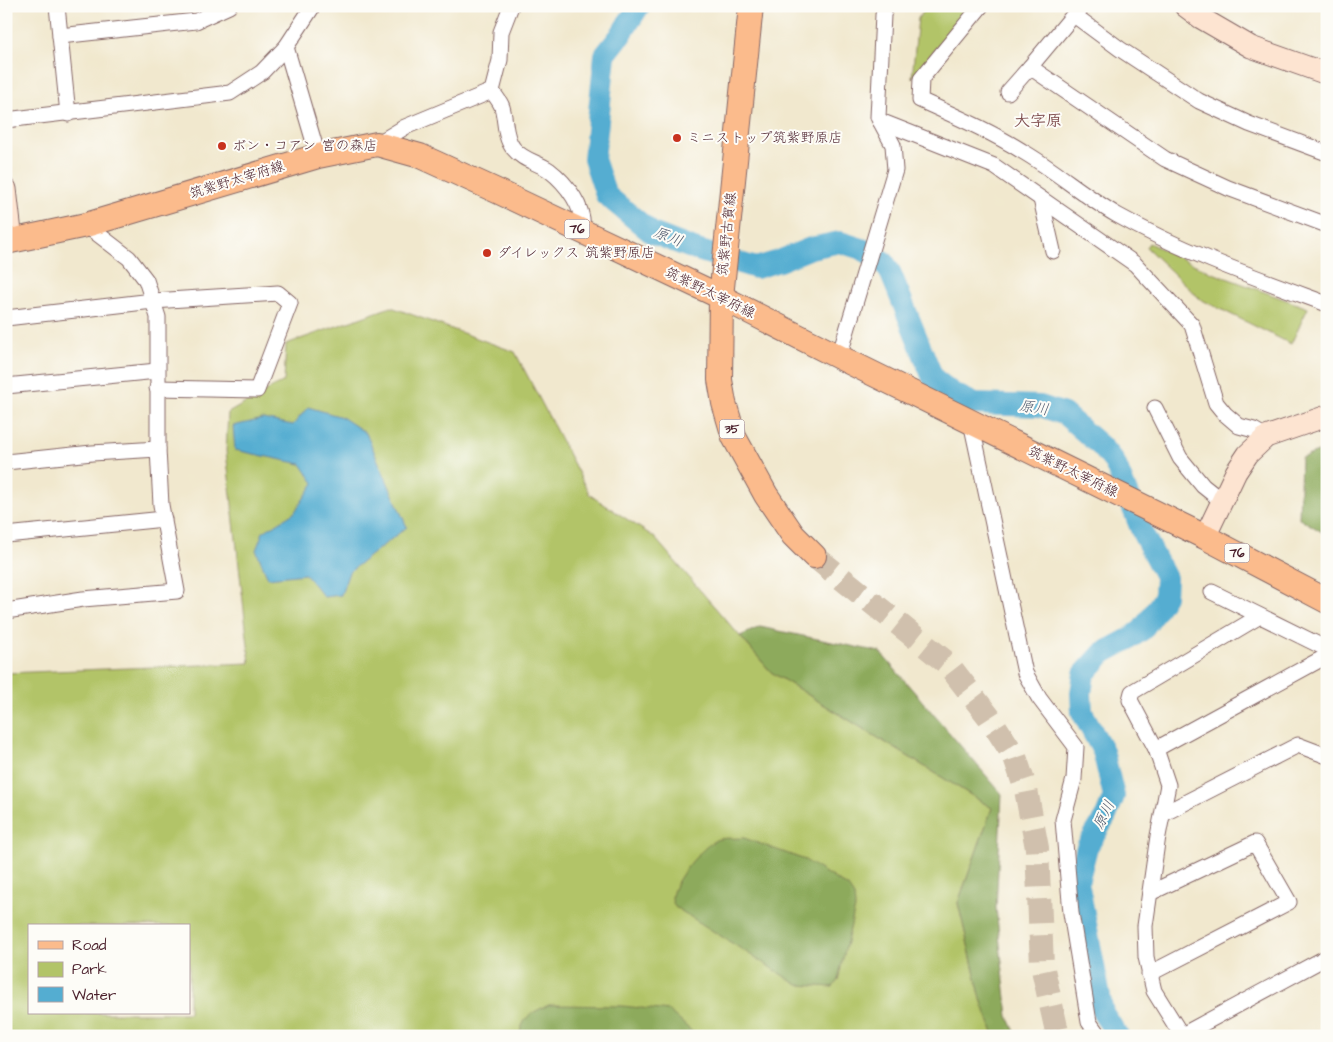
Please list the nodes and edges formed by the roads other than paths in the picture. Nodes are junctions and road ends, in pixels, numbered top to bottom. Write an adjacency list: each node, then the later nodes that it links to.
1 (57, 6): 10 (street)
2 (228, 6): 10 (street)
3 (313, 6): 11 (street)
4 (511, 6): 14 (street)
5 (751, 6): 29 (main road, 筑紫野古賀線 / 35)
6 (886, 6): 18 (street)
7 (982, 6): 31 (street)
8 (1185, 6): 13 (street)
9 (1078, 10): 12 (street); 20 (street)
10 (60, 36): 16 (street)
11 (286, 46): 16 (street); 21 (street)
12 (1030, 67): 15 (street); 25 (street)
13 (1327, 74)
14 (492, 91): 19 (street); 26 (street)
15 (1008, 92)
16 (68, 114): 17 (street)
17 (6, 120)
18 (880, 121): 23 (street); 33 (street)
19 (377, 144): 21 (main road, 筑紫野太宰府線 / 76); 26 (main road, 筑紫野太宰府線 / 76)
20 (1327, 153)
21 (318, 156): 24 (main road, 筑紫野太宰府線 / 76)
22 (6, 189): 27 (street)
23 (1041, 199): 28 (street); 40 (street)
24 (86, 225): 27 (main road, 筑紫野太宰府線 / 76); 30 (street)
25 (1327, 225)
26 (582, 231): 29 (main road, 筑紫野太宰府線 / 76)
27 (9, 242)
28 (1052, 251)
29 (722, 288): 33 (main road, 筑紫野太宰府線 / 76); 47 (main road, 筑紫野古賀線 / 35)
30 (153, 301): 32 (street); 34 (street); 36 (street)
31 (1327, 304)
32 (6, 318)
33 (839, 357): 39 (main road, 筑紫野太宰府線 / 76)
34 (157, 371): 35 (street); 36 (street)
35 (6, 386)
36 (157, 388): 41 (street)
37 (1154, 408): 43 (street)
38 (1327, 416): 40 (street)
39 (972, 422): 46 (main road, 筑紫野太宰府線 / 76); 61 (street)
40 (1266, 437): 43 (street)
41 (158, 449): 42 (street); 44 (street)
42 (6, 462)
43 (1223, 502): 46 (street)
44 (164, 519): 45 (street); 50 (street)
45 (6, 535)
46 (1205, 537): 49 (main road, 筑紫野太宰府線 / 76)
47 (814, 556)
48 (1212, 592): 51 (street)
49 (1327, 601)
50 (6, 611)
51 (1260, 616): 52 (street); 54 (street)
52 (1327, 649)
53 (1327, 654): 54 (street)
54 (1156, 749): 56 (street)
55 (1327, 756): 56 (street)
56 (1163, 814): 57 (street)
57 (1150, 893): 59 (street); 59 (street)
58 (1327, 957): 60 (street)
59 (1149, 974): 60 (street)
60 (1182, 1035)
61 (1099, 1036)

